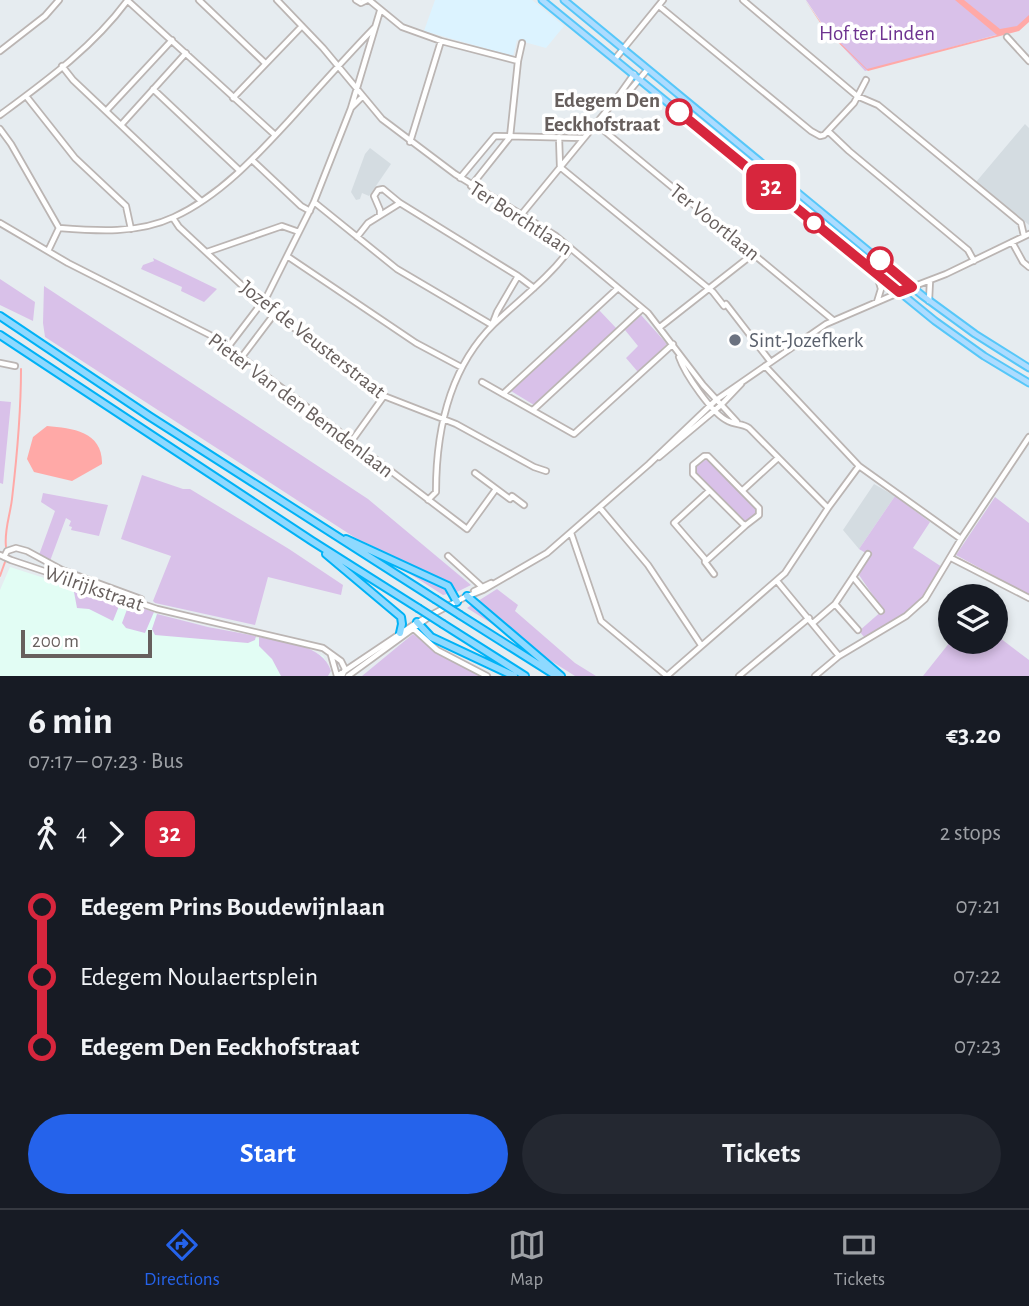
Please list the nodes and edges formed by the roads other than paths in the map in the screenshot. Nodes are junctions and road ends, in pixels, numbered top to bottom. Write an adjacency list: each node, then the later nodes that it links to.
1 (59, 0): 20 (street)
2 (127, 0): 16 (street); 26 (street)
3 (199, 0): 25 (street)
4 (277, 0): 13 (street, Ter Borchtlaan)
5 (368, 0): 10 (street); 12 (street)
6 (542, 0): 22 (main road)
7 (564, 0): 19 (main road)
8 (663, 0): 11 (street)
9 (743, 0): 36 (street)
10 (357, 1)
11 (659, 6): 19 (street); 45 (street)
12 (380, 11): 14 (street); 17 (street)
13 (302, 26): 25 (street); 27 (street, Ter Borchtlaan)
14 (374, 27): 27 (street); 32 (street)
15 (1007, 37): 24 (street)
16 (172, 40): 21 (street); 40 (street)
17 (441, 41): 23 (street); 50 (street)
18 (522, 43): 23 (street)
19 (623, 48): 22 (street); 28 (main road)
20 (0, 51)
21 (186, 53): 33 (street); 37 (street)
22 (615, 59): 29 (main road)
23 (518, 61): 47 (street)
24 (1029, 61)
25 (265, 63): 37 (street)
26 (62, 66): 34 (street); 40 (street)
27 (338, 66): 32 (street, Ter Borchtlaan); 46 (street)
28 (647, 70): 30 (street); 77 (main road)
29 (634, 74): 30 (main road); 38 (street)
30 (639, 80): 38 (street); 79 (main road)
31 (866, 80): 36 (street)
32 (356, 88): 35 (street, Ter Borchtlaan); 39 (street)
33 (153, 89): 43 (street); 53 (street)
34 (26, 96): 41 (street); 65 (street)
35 (363, 96): 39 (street); 50 (street, Ter Borchtlaan)
36 (856, 96): 45 (street); 67 (street)
37 (233, 98): 46 (street)
38 (617, 98): 42 (street)
39 (351, 108): 57 (street)
40 (106, 110): 43 (street)
41 (0, 116)
42 (596, 124): 49 (street); 73 (street, Ter Voortlaan)
43 (121, 125): 56 (street)
44 (0, 130): 64 (street)
45 (828, 131): 75 (street)
46 (275, 135): 51 (street)
47 (510, 137): 48 (street); 54 (street); 55 (street)
48 (559, 137): 49 (street); 52 (street)
49 (584, 138): 52 (street)
50 (410, 142): 54 (street, Ter Borchtlaan)
51 (252, 160): 53 (street); 59 (street)
52 (560, 167): 61 (street); 84 (street)
53 (240, 170): 56 (street)
54 (460, 178): 55 (street, Ter Borchtlaan)
55 (471, 186): 61 (street, Ter Borchtlaan)
56 (201, 201): 62 (street)
57 (314, 202): 59 (street); 68 (street)
58 (400, 203): 60 (street); 60 (street); 78 (street)
59 (310, 211): 66 (street)
60 (380, 215): 68 (street)
61 (521, 215): 70 (street, Ter Borchtlaan)
62 (173, 218): 65 (street); 72 (street, Jozef de Veusterstraat)
63 (0, 223): 71 (street, Pieter Van den Bemdenlaan)
64 (59, 229): 65 (street); 71 (street)
65 (131, 229)
66 (299, 232): 72 (street); 74 (street)
67 (1027, 235): 69 (street)
68 (357, 237): 93 (street)
69 (1012, 242): 75 (street); 76 (street)
70 (570, 249): 82 (street); 83 (street, Ter Borchtlaan)
71 (48, 251): 98 (street, Pieter Van den Bemdenlaan)
72 (207, 252): 88 (street, Jozef de Veusterstraat)
73 (753, 253): 84 (street); 92 (street, Ter Voortlaan)
74 (288, 256): 88 (street); 106 (street)
75 (974, 261): 80 (street)
76 (1029, 267)
77 (891, 270): 79 (main road); 81 (main road)
78 (519, 276): 82 (street); 93 (street)
79 (880, 278): 85 (main road); 87 (street)
80 (931, 280): 81 (street); 86 (street)
81 (912, 287): 85 (street); 86 (main road)
82 (534, 288): 93 (street)
83 (618, 288): 89 (street, Ter Borchtlaan); 110 (street)
84 (709, 288): 94 (street); 102 (street)
85 (899, 292): 87 (street); 100 (main road)
86 (929, 301): 97 (main road)
87 (877, 302): 92 (street)
88 (261, 303): 90 (street, Jozef de Veusterstraat); 98 (street)
89 (642, 309): 94 (street, Ter Borchtlaan); 114 (street)
90 (275, 313): 101 (street); 111 (street, Jozef de Veusterstraat)
91 (0, 316): 132 (highway)
92 (834, 320): 102 (street)
93 (492, 325): 106 (street)
94 (660, 327): 96 (street, Ter Borchtlaan)
95 (0, 335): 134 (highway)
96 (673, 344): 99 (street, Ter Borchtlaan); 114 (street)
97 (991, 345): 100 (main road); 107 (main road)
98 (228, 347): 101 (street, Pieter Van den Bemdenlaan)
99 (679, 354): 112 (street, Ter Borchtlaan); 113 (street, Ter Borchtlaan)
100 (984, 356): 109 (main road)
101 (241, 358): 118 (street, Pieter Van den Bemdenlaan)
102 (770, 361): 105 (street)
103 (0, 363): 104 (street)
104 (15, 366)
105 (765, 366): 112 (street); 120 (street)
106 (461, 367): 115 (street)
107 (1029, 368)
108 (482, 383): 110 (street)
109 (1029, 383)
110 (503, 394): 114 (street)
111 (384, 396): 115 (street, Jozef de Veusterstraat); 118 (street)
112 (719, 403): 113 (street); 116 (street, Ter Borchtlaan)
113 (713, 408): 116 (street); 128 (street)
114 (533, 410)
115 (443, 418): 121 (street, Jozef de Veusterstraat); 126 (street)
116 (737, 422): 119 (street)
117 (1029, 437): 133 (street)
118 (351, 442): 126 (street, Pieter Van den Bemdenlaan)
119 (778, 458): 124 (street); 129 (street)
120 (859, 466): 129 (street); 133 (street)
121 (546, 471)
122 (475, 473): 123 (street)
123 (496, 489): 126 (street, Pieter Van den Bemdenlaan); 127 (street)
124 (743, 490): 125 (street); 130 (street)
125 (709, 491): 130 (street); 139 (street)
126 (428, 500)
127 (524, 505)
128 (600, 508): 131 (street); 155 (street)
129 (828, 508): 142 (street)
130 (746, 525): 139 (street)
131 (570, 533): 143 (street); 167 (street)
132 (337, 535): 148 (highway); 166 (highway, bridge)
133 (961, 539): 138 (street)
134 (312, 541): 154 (highway); 165 (highway, bridge)
135 (868, 554): 141 (street)
136 (2, 556): 145 (street, Wilrijkstraat); 145 (street, Wilrijkstraat)
137 (448, 556): 143 (street)
138 (951, 558): 146 (street); 157 (street)
139 (705, 562): 140 (street)
140 (714, 574)
141 (853, 578): 149 (street); 150 (street)
142 (777, 581): 151 (street); 155 (street)
143 (482, 588): 144 (street)
144 (467, 596): 148 (street); 166 (highway)
145 (129, 598): 147 (street, Wilrijkstraat); 156 (street, Wilrijkstraat)
146 (1029, 598)
147 (141, 599)
148 (457, 602): 152 (street)
149 (835, 604): 151 (street); 153 (street)
150 (881, 611)
151 (811, 620): 157 (street); 168 (street)
152 (416, 625): 154 (street); 162 (street); 163 (street); 164 (highway)
153 (858, 630)
154 (400, 633): 159 (street)
155 (701, 645): 167 (street)
156 (331, 654): 158 (street, Wilrijkstraat); 161 (street)
157 (839, 656): 169 (street)
158 (341, 660): 159 (street, Wilrijkstraat); 160 (street)
159 (356, 662): 160 (street)
160 (345, 670): 161 (street); 162 (street)
161 (337, 676)
162 (345, 676)
163 (487, 676)
164 (514, 676)
165 (525, 676)
166 (559, 676)
167 (667, 676)
168 (739, 676)
169 (815, 676)

